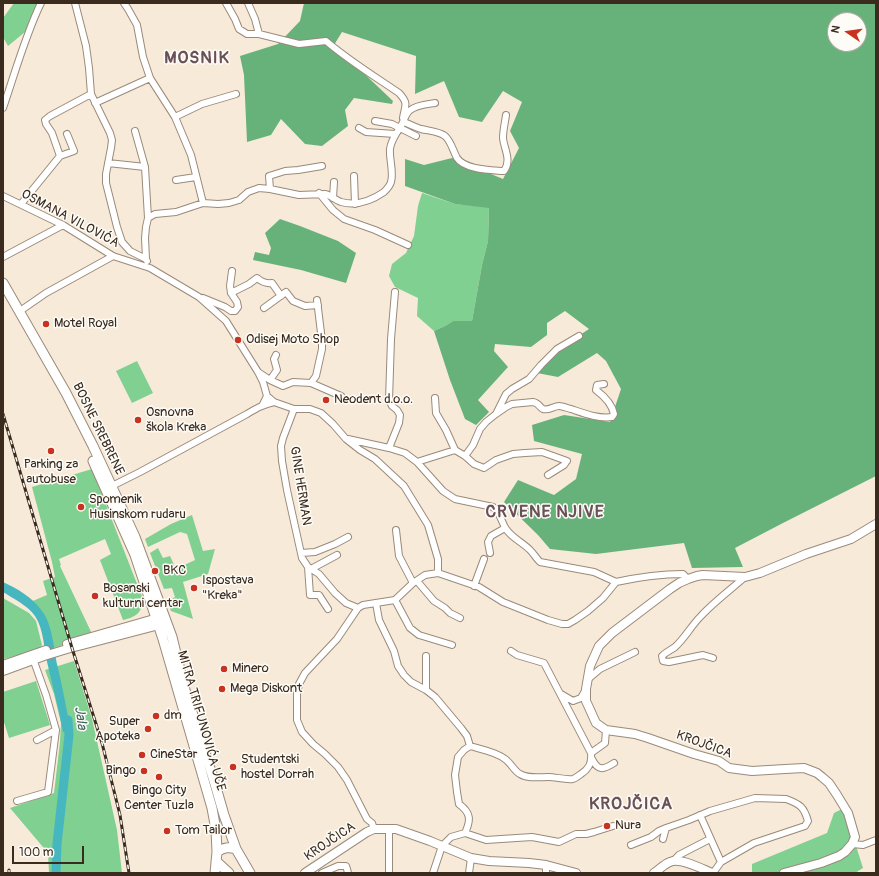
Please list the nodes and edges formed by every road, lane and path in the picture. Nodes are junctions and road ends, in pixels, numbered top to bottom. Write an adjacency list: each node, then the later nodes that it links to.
1 (41, 3): 12 (street)
2 (75, 3): 8 (street)
3 (124, 3): 7 (street)
4 (226, 3): 6 (street)
5 (248, 3): 6 (street)
6 (259, 34): 16 (street)
7 (150, 78): 10 (street); 13 (street)
8 (91, 94): 10 (street); 23 (street)
9 (236, 94): 13 (street)
10 (95, 103): 24 (street)
11 (435, 103): 16 (street)
12 (3, 108)
13 (176, 116): 27 (street)
14 (506, 116): 16 (street)
15 (375, 121): 18 (street)
16 (404, 122): 18 (street)
17 (359, 128): 21 (street)
18 (400, 128): 21 (street); 22 (street)
19 (135, 131): 26 (street)
20 (67, 134): 23 (street)
21 (396, 134): 37 (street)
22 (416, 136)
23 (60, 156): 36 (street)
24 (108, 163): 26 (street); 43 (street)
25 (322, 166): 31 (street)
26 (145, 167): 38 (street)
27 (196, 176): 29 (street); 35 (street)
28 (354, 176): 37 (street)
29 (176, 180)
30 (334, 182): 34 (street)
31 (270, 188): 32 (street); 35 (street)
32 (319, 193): 34 (street); 40 (street)
33 (3, 196): 36 (street, OSMANA VILOVIĆA)
34 (333, 198): 37 (street)
35 (203, 203): 38 (street)
36 (21, 204): 39 (street, OSMANA VILOVIĆA)
37 (354, 204)
38 (148, 218): 43 (street)
39 (63, 225): 41 (street, OSMANA VILOVIĆA); 42 (street)
40 (408, 245)
41 (113, 256): 44 (street, OSMANA VILOVIĆA); 53 (street)
42 (3, 257)
43 (146, 259): 44 (street)
44 (150, 268): 51 (street, OSMANA VILOVIĆA)
45 (232, 271): 49 (street)
46 (3, 283): 53 (main road, BOSNE SREBRENE)
47 (395, 292): 68 (street)
48 (3, 293): 94 (main road, BOSNE SREBRENE)
49 (231, 293): 50 (street); 51 (street)
50 (281, 296): 52 (street); 58 (street)
51 (199, 297): 56 (street)
52 (264, 308)
53 (20, 311): 73 (main road, BOSNE SREBRENE)
54 (579, 336): 66 (street)
55 (276, 355): 57 (street)
56 (258, 372): 57 (street); 60 (street)
57 (270, 380): 58 (street)
58 (311, 383): 61 (street)
59 (604, 384): 66 (street)
60 (267, 396): 63 (street); 64 (street)
61 (341, 396)
62 (435, 398): 69 (street)
63 (274, 402): 64 (street); 65 (street)
64 (263, 404): 73 (street)
65 (294, 409): 67 (street); 78 (street, GINE HERMAN)
66 (496, 414): 70 (street)
67 (346, 439): 68 (street); 83 (street)
68 (389, 448): 71 (street)
69 (456, 450): 70 (street); 71 (street)
70 (465, 456): 72 (street)
71 (417, 462): 75 (street)
72 (548, 475)
73 (112, 486): 94 (main road, BOSNE SREBRENE)
74 (876, 524): 84 (main road)
75 (505, 528): 79 (street); 87 (street)
76 (396, 530): 86 (street)
77 (348, 537): 78 (street)
78 (301, 553): 82 (street, GINE HERMAN)
79 (490, 553)
80 (337, 555): 82 (street)
81 (484, 558): 88 (street)
82 (309, 568): 91 (street, GINE HERMAN); 92 (street, GINE HERMAN)
83 (438, 573): 86 (street); 88 (street)
84 (745, 577): 85 (main road); 100 (street)
85 (688, 579): 87 (street); 103 (main road)
86 (415, 582): 89 (street); 93 (street)
87 (616, 582): 88 (street)
88 (474, 586)
89 (395, 600): 90 (street); 95 (street)
90 (376, 603): 91 (street); 105 (street)
91 (358, 608): 118 (street)
92 (328, 609)
93 (460, 618)
94 (161, 621): 99 (main road); 126 (main road, MITRA TRIFUNOVIĆA UČE); 127 (main road, MITRA TRIFUNOVIĆA UČE)
95 (452, 645)
96 (511, 651): 106 (street)
97 (635, 652): 103 (street)
98 (426, 656): 105 (street)
99 (32, 657): 101 (main road); 102 (main road); 107 (street)
100 (713, 658)
101 (3, 665)
102 (3, 671)
103 (588, 680): 104 (main road)
104 (586, 689): 106 (street); 108 (main road)
105 (426, 690): 110 (street)
106 (560, 694): 111 (street)
107 (56, 730): 109 (street); 113 (street)
108 (606, 730): 111 (street); 123 (main road, KROJČICA)
109 (37, 740)
110 (470, 746): 111 (street); 119 (street)
111 (592, 756): 112 (street)
112 (614, 763)
113 (17, 802)
114 (700, 815): 116 (street); 120 (street); 130 (street)
115 (613, 826): 119 (street)
116 (666, 828): 121 (street); 125 (street)
117 (389, 829): 118 (main road, KROJČICA); 124 (main road, KROJČICA); 138 (street)
118 (374, 830): 135 (main road, KROJČICA)
119 (465, 833): 124 (street)
120 (710, 838): 129 (street); 130 (street)
121 (663, 839)
122 (876, 840): 123 (street)
123 (852, 844): 144 (main road)
124 (442, 846): 128 (main road, KROJČICA); 139 (street)
125 (631, 846)
126 (236, 849): 127 (main road); 134 (main road, MITRA TRIFUNOVIĆA UČE)
127 (216, 856): 132 (main road, MITRA TRIFUNOVIĆA UČE); 133 (main road)
128 (471, 858): 131 (main road, KROJČICA); 140 (street)
129 (673, 861): 142 (main road); 143 (main road)
130 (721, 862): 143 (street)
131 (546, 869): 141 (main road, KROJČICA)
132 (215, 873)
133 (229, 873)
134 (250, 873)
135 (305, 873)
136 (322, 873): 137 (street)
137 (348, 873)
138 (389, 873)
139 (433, 873)
140 (469, 873)
141 (576, 873)
142 (656, 873)
143 (713, 873)
144 (784, 873)

